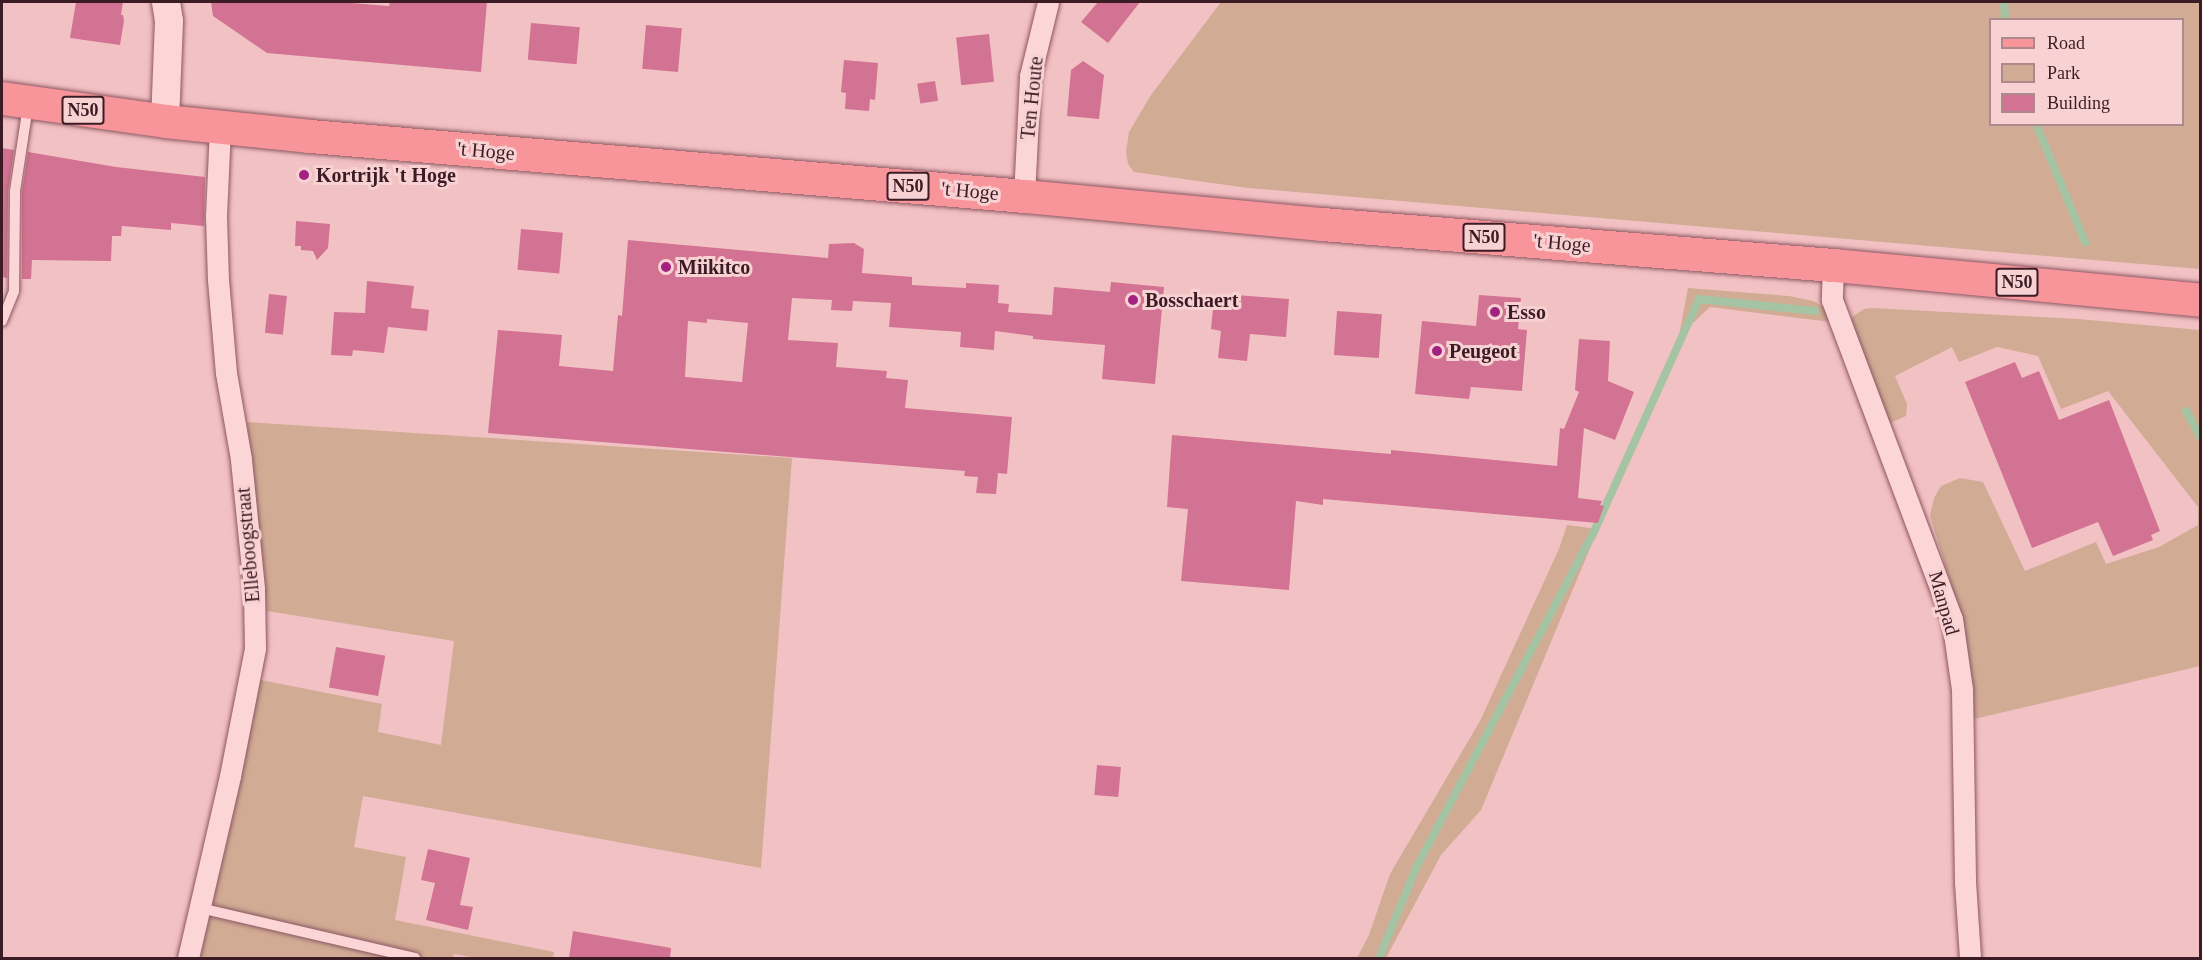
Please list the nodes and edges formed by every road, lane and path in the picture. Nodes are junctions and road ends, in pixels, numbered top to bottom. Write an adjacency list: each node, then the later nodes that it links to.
1 (166, 2): 4 (street)
2 (1048, 2): 6 (street, Ten Houte)
3 (15, 101): 4 (main road, 't Hoge / N50); 9 (lane)
4 (165, 121): 5 (main road, 't Hoge / N50)
5 (220, 127): 6 (main road, 't Hoge / N50); 10 (street, Elleboogstraat)
6 (1024, 196): 7 (main road, 't Hoge / N50)
7 (1833, 265): 8 (main road, N50); 13 (street, Manpad)
8 (2200, 300)
9 (2, 321)
10 (200, 908): 11 (street, Elleboogstraat); 12 (lane)
11 (188, 958)
12 (415, 958)
13 (1970, 958)

